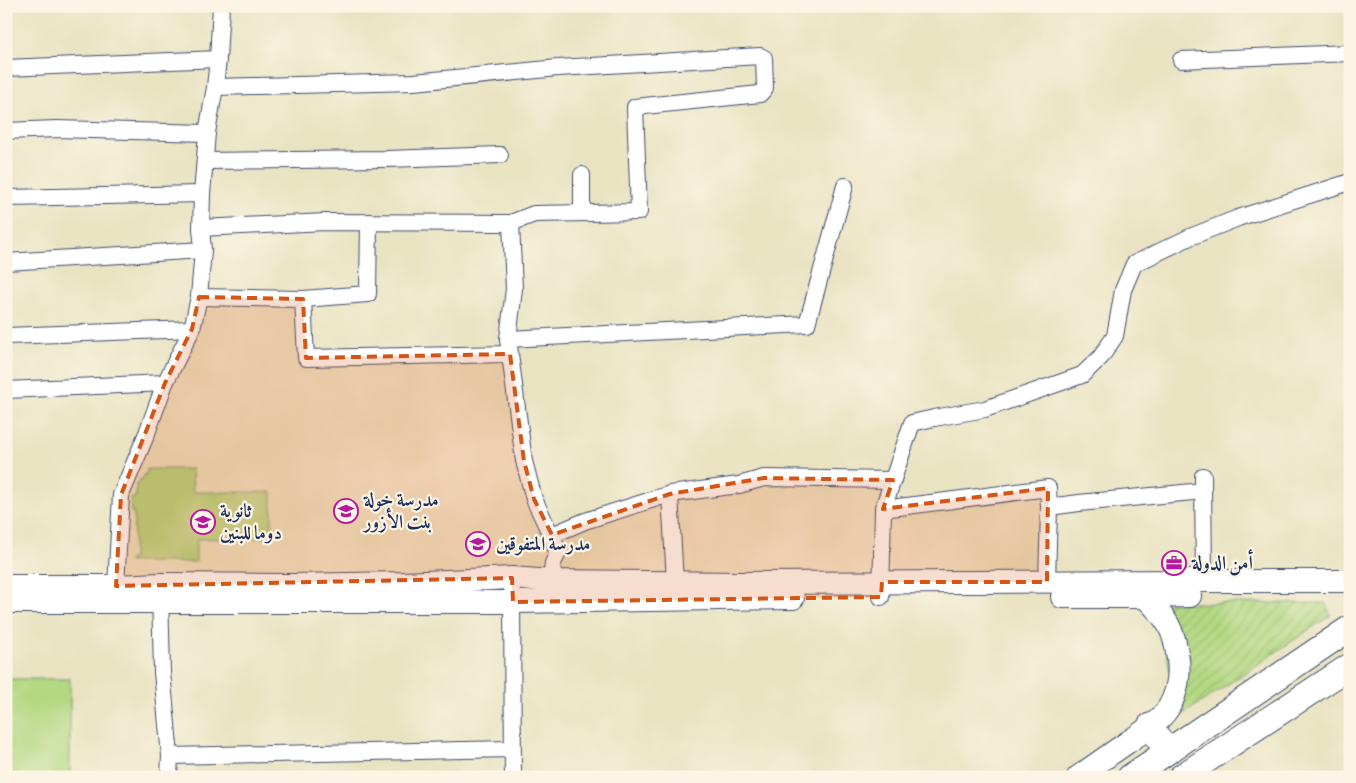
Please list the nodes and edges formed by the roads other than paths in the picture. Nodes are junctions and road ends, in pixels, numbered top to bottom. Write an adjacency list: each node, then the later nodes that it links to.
1 (221, 6): 3 (street)
2 (1350, 54): 4 (street)
3 (218, 59): 5 (street); 6 (street)
4 (1181, 60)
5 (6, 68)
6 (215, 86): 8 (street); 16 (street)
7 (6, 131): 8 (street)
8 (207, 133): 10 (street)
9 (500, 155): 10 (street)
10 (205, 161): 14 (street)
11 (582, 175): 16 (street)
12 (1350, 182): 29 (street)
13 (845, 186): 26 (street)
14 (202, 194): 15 (street); 19 (street)
15 (6, 198)
16 (582, 213): 18 (street)
17 (369, 222): 18 (street); 19 (street); 23 (street)
18 (511, 223): 26 (street)
19 (201, 228): 20 (street)
20 (203, 250): 21 (street); 22 (street)
21 (6, 262)
22 (199, 297): 23 (street); 24 (street)
23 (303, 299): 26 (street)
24 (192, 329): 25 (street); 27 (street)
25 (6, 336)
26 (509, 346): 33 (street)
27 (165, 383): 28 (street); 41 (street)
28 (6, 390)
29 (893, 480): 30 (street); 32 (street)
30 (670, 494): 33 (street); 38 (street)
31 (1049, 507): 32 (street); 36 (street); 39 (street)
32 (883, 509): 42 (street)
33 (552, 535): 35 (street)
34 (512, 578): 35 (main road); 43 (main road); 47 (street)
35 (551, 581): 38 (main road)
36 (1204, 581): 37 (main road); 39 (main road)
37 (1350, 581)
38 (675, 582): 42 (main road)
39 (1047, 582): 42 (main road)
40 (6, 586): 41 (main road)
41 (116, 586): 43 (main road)
42 (882, 590): 45 (main road); 47 (main road)
43 (160, 593): 46 (main road); 47 (main road); 53 (street)
44 (1350, 595): 45 (main road)
45 (1144, 597): 50 (main road)
46 (6, 602)
47 (513, 602): 51 (street)
48 (1350, 628): 52 (main road)
49 (1350, 666): 58 (main road)
50 (1150, 726): 52 (main road); 56 (main road)
51 (512, 749): 53 (street); 55 (street)
52 (1166, 751): 57 (main road)
53 (170, 756): 54 (street)
54 (169, 777)
55 (513, 777)
56 (1078, 777)
57 (1130, 777)
58 (1181, 777)

